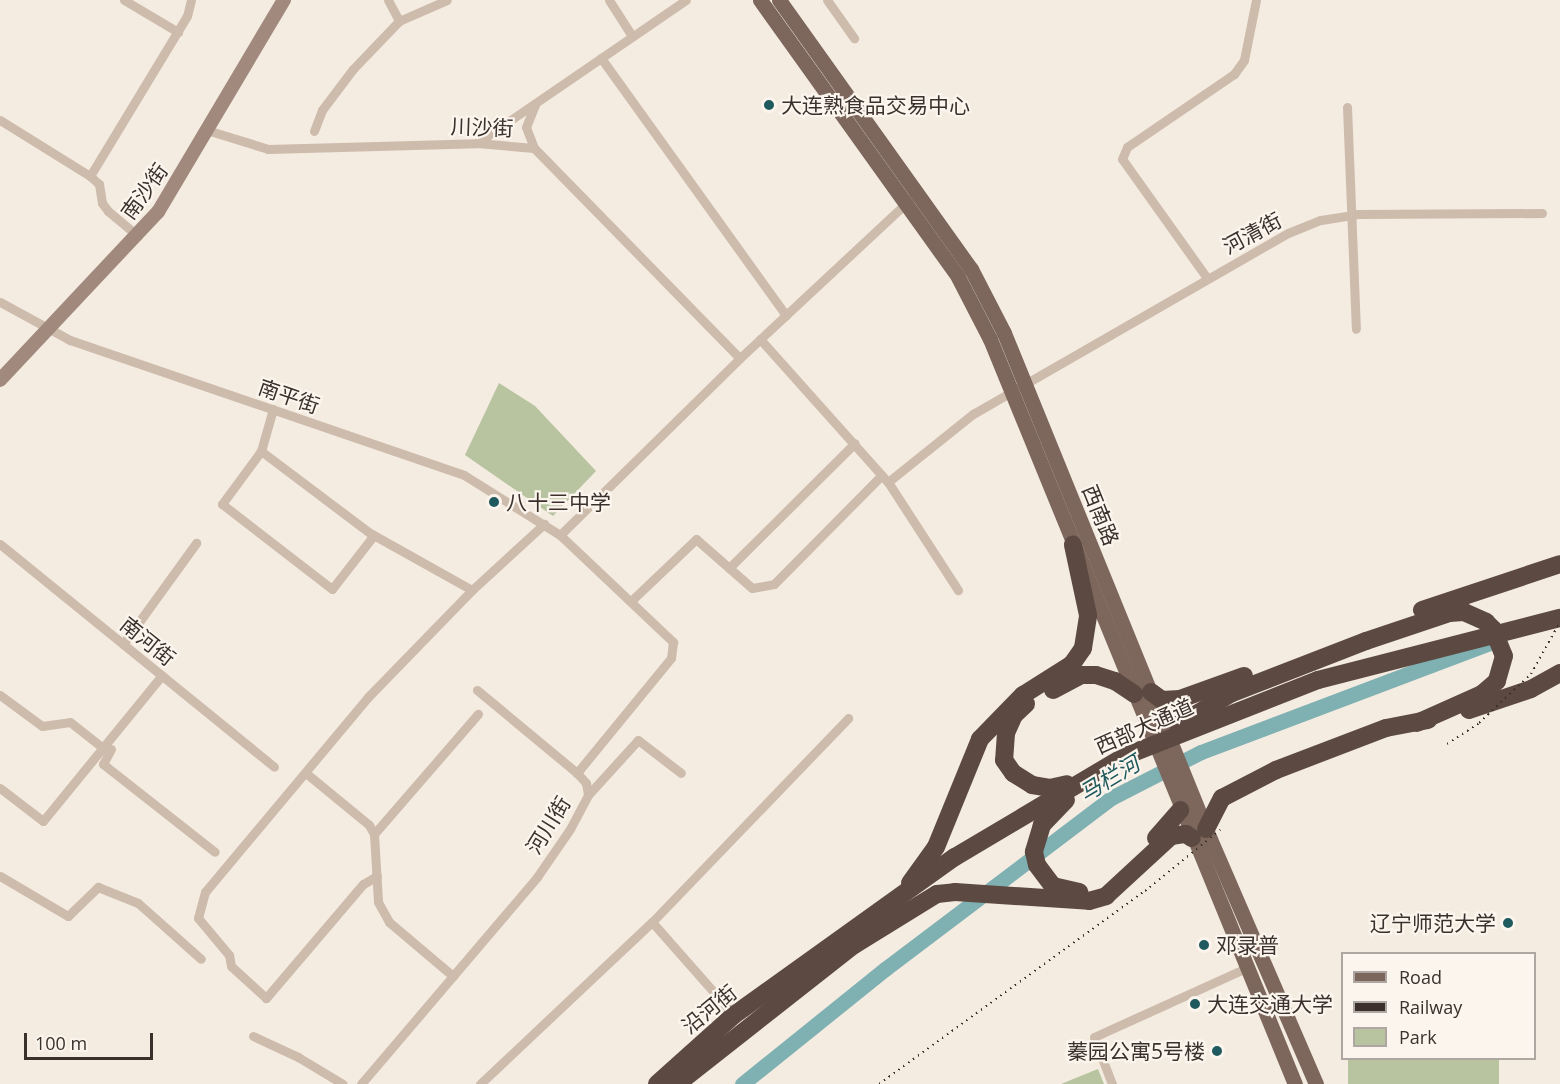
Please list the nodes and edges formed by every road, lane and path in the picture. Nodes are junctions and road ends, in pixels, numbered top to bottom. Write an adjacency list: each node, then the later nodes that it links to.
1 (124, 0): 13 (street)
2 (191, 0): 13 (street)
3 (284, 0): 20 (street, 南沙街)
4 (388, 0): 12 (street)
5 (447, 0): 12 (street)
6 (609, 0): 14 (street)
7 (686, 0): 14 (street)
8 (760, 0): 25 (main road, 西南路)
9 (779, 0): 25 (main road, 西南路)
10 (827, 0): 15 (street)
11 (1256, 0): 29 (street)
12 (399, 21): 21 (street)
13 (178, 32): 24 (street)
14 (633, 36): 16 (street)
15 (854, 38)
16 (602, 58): 17 (street); 31 (street)
17 (537, 102): 22 (street); 23 (street)
18 (1347, 107): 27 (street)
19 (0, 120): 24 (street)
20 (210, 131): 22 (street, 川沙街); 28 (street, 南沙街)
21 (314, 131)
22 (477, 143): 23 (street, 川沙街)
23 (534, 148): 35 (street, 川沙街)
24 (90, 176): 28 (street)
25 (910, 201): 31 (street); 37 (main road, 西南路); 38 (main road, 西南路)
26 (1542, 213): 27 (street, 河清街)
27 (1352, 215): 29 (street, 河清街); 32 (street)
28 (138, 236): 33 (street, 南沙街)
29 (1207, 278): 37 (street, 河清街)
30 (0, 302): 33 (street, 南平街)
31 (786, 315): 34 (street)
32 (1356, 329)
33 (49, 330): 36 (street, 南沙街); 39 (street, 南平街)
34 (760, 339): 35 (street); 40 (street)
35 (740, 358): 45 (street)
36 (0, 380)
37 (1026, 384): 38 (street, 河清街); 60 (main road, 西南路)
38 (1011, 393): 42 (street, 河清街); 48 (main road, 西南路)
39 (273, 409): 41 (street); 43 (street, 南平街)
40 (855, 443): 42 (street); 50 (street)
41 (261, 451): 44 (street); 44 (street)
42 (885, 478): 50 (street, 河清街); 52 (street)
43 (544, 524): 45 (street, 南平街); 51 (street)
44 (374, 535): 51 (street)
45 (560, 535): 53 (street, 河川街)
46 (196, 543): 56 (street)
47 (0, 544): 56 (street, 南河街)
48 (1073, 545): 60 (main road, 西南路); 83 (highway)
49 (1560, 564): 60 (highway)
50 (729, 568): 53 (street)
51 (472, 590): 71 (street)
52 (958, 590)
53 (632, 601): 70 (street, 河川街)
54 (1560, 618): 67 (highway, 西部大通道)
55 (1560, 627): 75 (highway, 西部大通道)
56 (123, 644): 58 (street, 南河街)
57 (1560, 673): 65 (highway)
58 (162, 675): 62 (street); 68 (street, 南河街)
59 (477, 690): 70 (street)
60 (1143, 693): 72 (highway); 76 (main road, 西南路); 76 (main road, 西南路)
61 (0, 694): 66 (street)
62 (131, 713): 66 (street); 79 (street)
63 (478, 714): 77 (street)
64 (848, 718): 82 (street)
65 (1417, 723): 67 (highway); 78 (highway)
66 (103, 748): 73 (street)
67 (1125, 756): 72 (highway, 西部大通道)
68 (274, 766)
69 (681, 772): 74 (street)
70 (577, 773): 74 (street, 河川街)
71 (307, 774): 77 (street); 81 (street)
72 (1089, 776): 83 (highway, 西部大通道)
73 (0, 788)
74 (588, 795): 87 (street, 河川街)
75 (1066, 800): 76 (highway); 84 (highway, 西部大通道)
76 (1184, 804): 78 (main road, 西南路)
77 (374, 834): 81 (street)
78 (1199, 834): 84 (highway); 86 (main road, 西南路); 98 (main road, 西南路)
79 (215, 852)
80 (0, 876): 85 (street)
81 (377, 876): 87 (street)
82 (652, 922): 89 (street); 93 (street)
83 (829, 947): 88 (highway, 西部大通道)
84 (848, 948): 88 (highway, 西部大通道)
85 (201, 959)
86 (1246, 968): 96 (street); 97 (main road, 西南路)
87 (453, 976): 92 (street, 河川街)
88 (800, 978): 89 (highway, 沿河街); 95 (highway, 沿河街)
89 (734, 1015): 94 (highway, 沿河街)
90 (253, 1036): 91 (street)
91 (343, 1084)
92 (361, 1084)
93 (480, 1084)
94 (657, 1084)
95 (677, 1084)
96 (1112, 1084)
97 (1295, 1084)
98 (1316, 1084)

